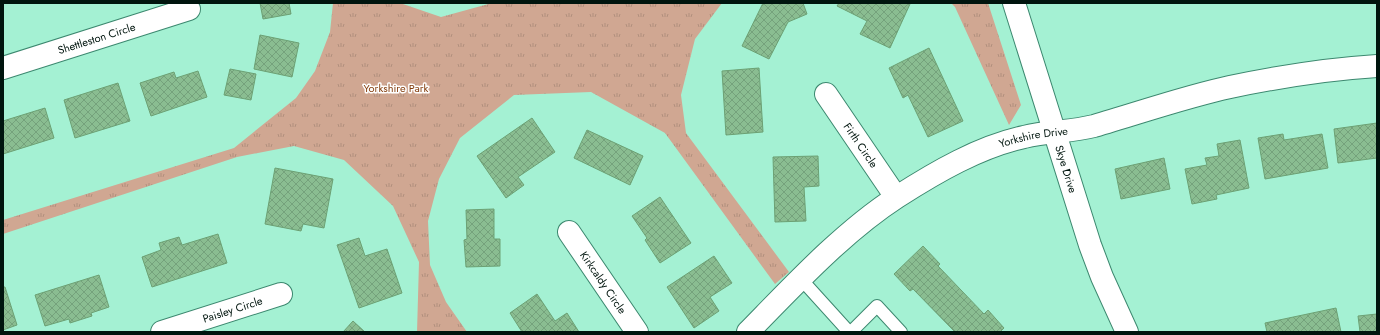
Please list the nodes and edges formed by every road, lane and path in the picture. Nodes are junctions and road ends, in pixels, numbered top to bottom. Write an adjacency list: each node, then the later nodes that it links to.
1 (1014, 3): 6 (street, Skye Drive)
2 (189, 9): 4 (street, Shettleston Circle)
3 (1377, 66): 6 (street, Yorkshire Drive)
4 (3, 68)
5 (826, 94): 7 (street, Firth Circle)
6 (1055, 132): 7 (street, Yorkshire Drive); 16 (street, Skye Drive)
7 (896, 197): 9 (street, Yorkshire Drive)
8 (569, 232): 12 (street, Kirkcaldy Circle)
9 (801, 279): 13 (street, Yorkshire Drive); 14 (lane)
10 (281, 294): 11 (street, Paisley Circle)
11 (162, 332)
12 (637, 332)
13 (748, 332)
14 (850, 332): 15 (lane)
15 (901, 332)
16 (1127, 332)

